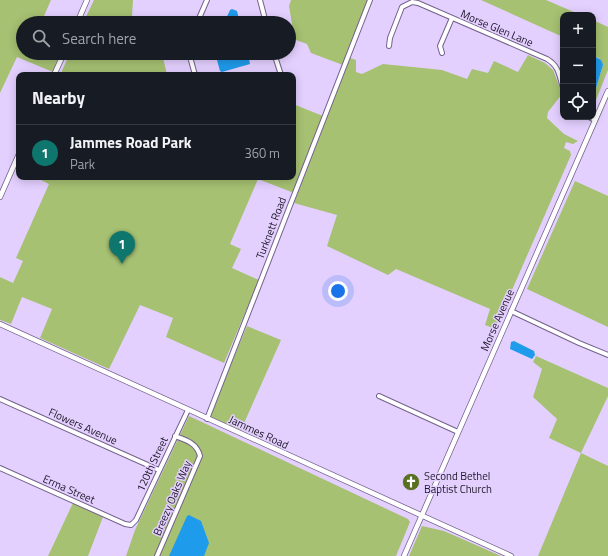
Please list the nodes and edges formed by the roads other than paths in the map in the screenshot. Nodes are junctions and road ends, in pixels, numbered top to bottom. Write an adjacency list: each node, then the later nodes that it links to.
1 (87, 0): 5 (street)
2 (207, 0): 6 (street)
3 (260, 0): 7 (street)
4 (370, 0): 29 (street, Turknett Road)
5 (80, 16)
6 (200, 16)
7 (264, 16)
8 (452, 18): 9 (street, Morse Glen Lane); 10 (street); 17 (street, Morse Glen Lane)
9 (389, 46)
10 (442, 53)
11 (61, 60): 14 (street)
12 (191, 60): 15 (street)
13 (276, 60): 16 (street)
14 (55, 72)
15 (194, 72)
16 (279, 72)
17 (562, 84)
18 (608, 91): 19 (street, Morse Avenue)
19 (596, 118)
20 (595, 120): 23 (street, Morse Avenue)
21 (16, 161): 22 (street)
22 (0, 197)
23 (511, 311): 25 (street); 30 (street, Morse Avenue)
24 (0, 324): 28 (street, Jammes Road)
25 (608, 355)
26 (379, 396): 30 (street)
27 (0, 398): 33 (street, Flowers Avenue)
28 (188, 410): 29 (street, Jammes Road); 31 (street, 120th Street)
29 (207, 418): 34 (street, Jammes Road)
30 (458, 432): 34 (street, Morse Avenue)
31 (175, 436): 33 (street, 120th Street); 36 (street, Breezy Oaks Way)
32 (0, 468): 35 (street, Erma Street)
33 (159, 470): 35 (street, 120th Street)
34 (421, 516): 37 (street, Morse Avenue); 38 (street, Jammes Road)
35 (131, 525)
36 (157, 556)
37 (404, 556)
38 (510, 556)

